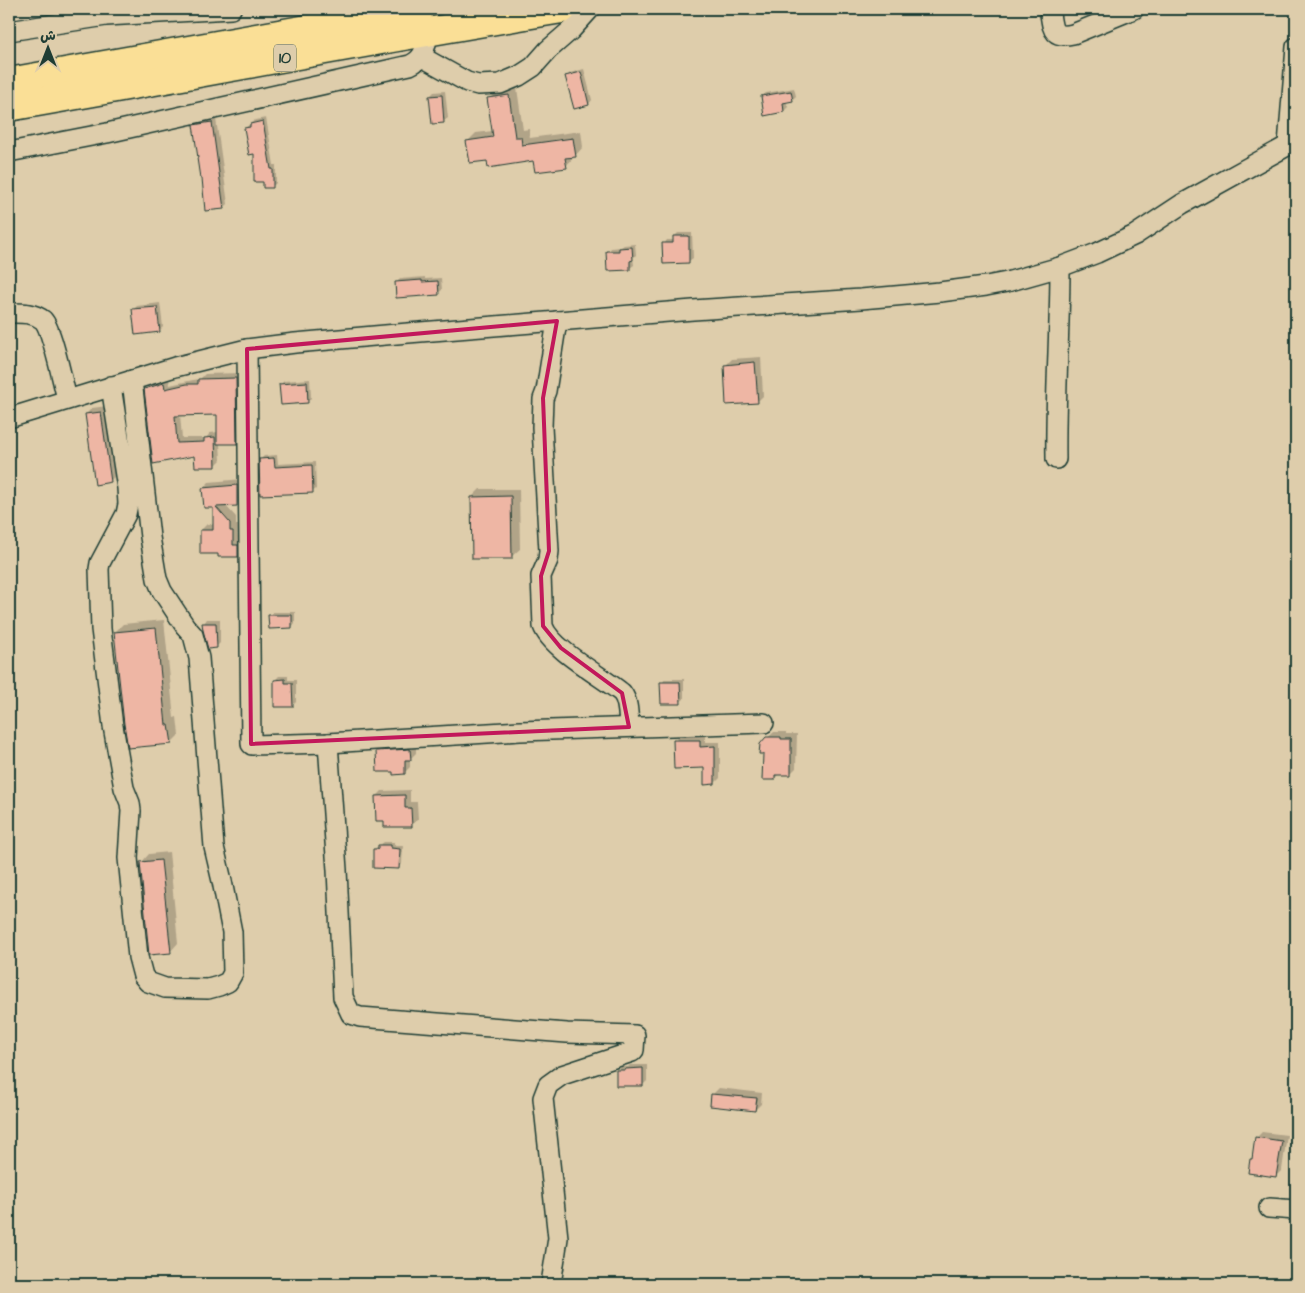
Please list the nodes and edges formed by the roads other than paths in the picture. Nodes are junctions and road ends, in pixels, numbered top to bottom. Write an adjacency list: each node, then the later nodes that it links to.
1 (231, 9): 6 (street)
2 (562, 9): 7 (highway, 10)
3 (590, 9): 10 (street)
4 (1049, 9): 5 (street)
5 (1134, 9)
6 (106, 12): 8 (street)
7 (408, 15): 10 (street); 11 (highway, 10); 12 (highway, 10)
8 (9, 31)
9 (1296, 47): 13 (street)
10 (422, 57): 14 (street)
11 (9, 82)
12 (9, 107)
13 (1292, 143): 15 (street)
14 (9, 152)
15 (1060, 267): 17 (street); 23 (street)
16 (9, 314): 21 (street)
17 (556, 321): 18 (street); 25 (street)
18 (247, 350): 19 (street); 26 (street)
19 (132, 380): 20 (street); 20 (street)
20 (111, 386): 21 (street)
21 (67, 399): 22 (street)
22 (9, 418)
23 (1056, 459)
24 (764, 724): 25 (street)
25 (629, 728): 26 (street)
26 (328, 743): 29 (street)
27 (1269, 1208): 28 (street)
28 (1296, 1210)
29 (551, 1284)

